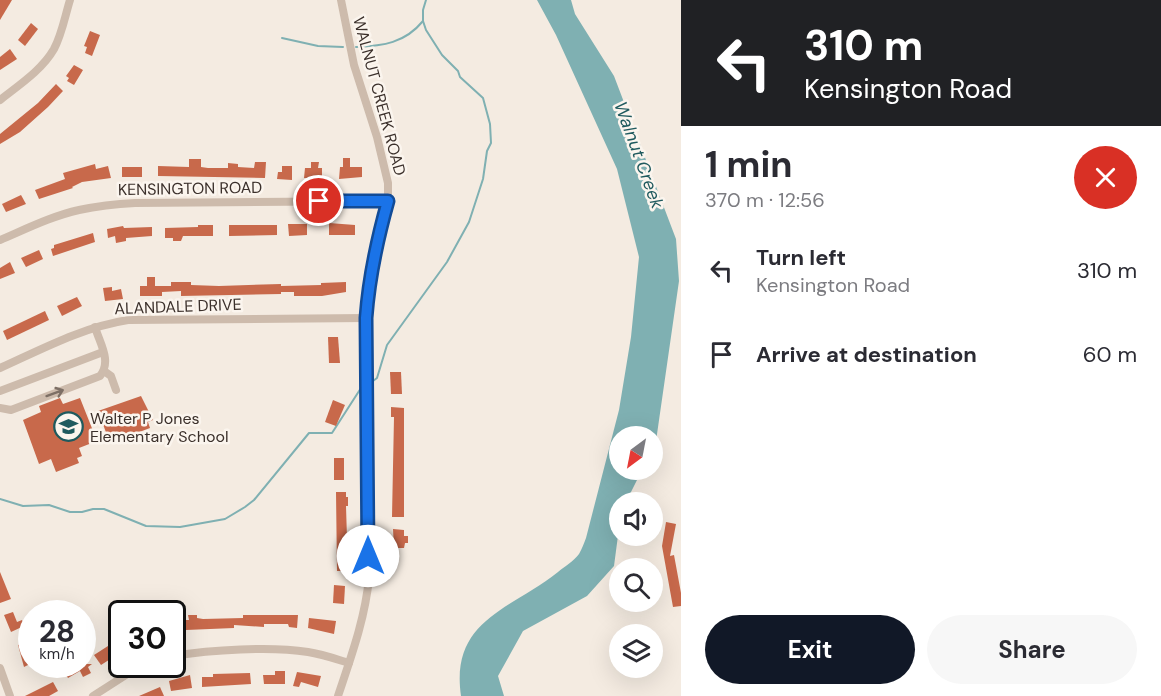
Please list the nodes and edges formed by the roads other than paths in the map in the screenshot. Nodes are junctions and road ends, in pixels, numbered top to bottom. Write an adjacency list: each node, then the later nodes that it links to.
1 (70, 0): 3 (street)
2 (341, 0): 4 (street, WALNUT CREEK ROAD)
3 (0, 100)
4 (388, 201): 5 (street, KENSINGTON ROAD); 6 (street, WALNUT CREEK ROAD)
5 (0, 240)
6 (366, 318): 7 (street, ALANDALE DRIVE); 15 (street, WALNUT CREEK ROAD)
7 (95, 327): 8 (street); 9 (street, ALANDALE DRIVE)
8 (103, 352): 10 (street); 12 (street)
9 (0, 368)
10 (104, 371): 11 (street); 13 (street, one-way to 10)
11 (116, 390)
12 (0, 391)
13 (0, 408)
14 (186, 654): 15 (street)
15 (349, 663): 20 (street, WALNUT CREEK ROAD)
16 (0, 668): 18 (street)
17 (121, 678): 19 (street)
18 (10, 696)
19 (93, 696)
20 (338, 696)

